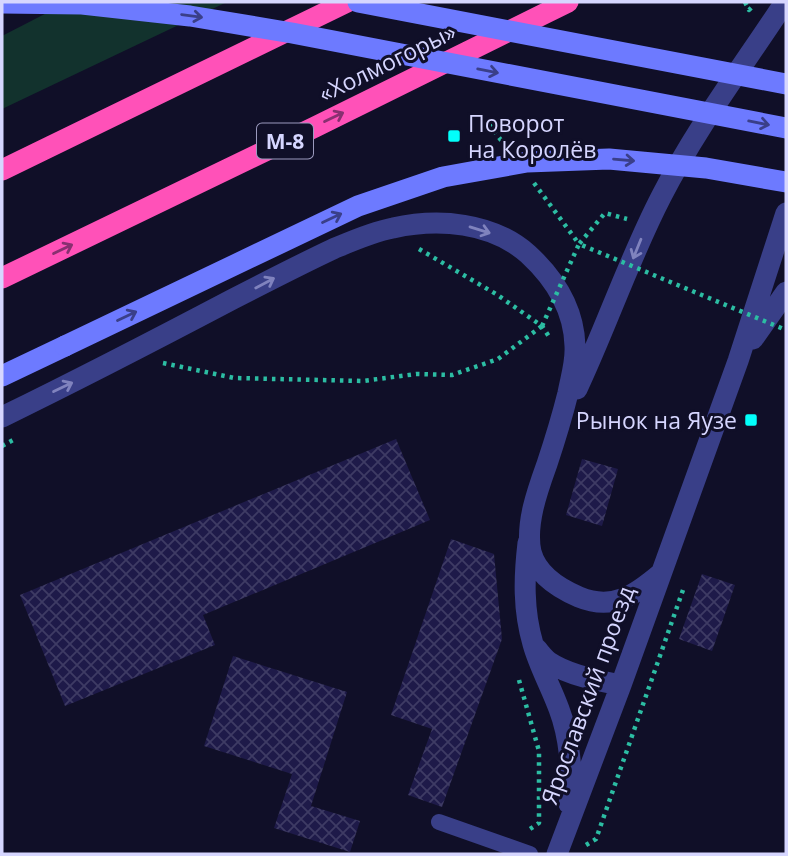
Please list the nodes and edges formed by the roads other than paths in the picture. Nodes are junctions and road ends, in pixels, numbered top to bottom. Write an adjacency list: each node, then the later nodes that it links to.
1 (347, 2): 8 (highway)
2 (358, 2): 6 (main road, bridge)
3 (568, 2): 11 (highway, «Холмогоры» / М-8, one-way to 3)
4 (785, 2): 16 (street, one-way to 16)
5 (2, 3): 7 (main road, one-way to 7, bridge)
6 (786, 84)
7 (786, 128)
8 (2, 170)
9 (786, 182): 14 (main road, one-way to 9, bridge)
10 (786, 212): 13 (street)
11 (2, 278)
12 (786, 292): 13 (street)
13 (738, 361): 18 (street, Ярославский проезд)
14 (2, 376)
15 (2, 417): 16 (street, one-way to 16)
16 (559, 429): 17 (street, Ярославский проезд)
17 (530, 528): 18 (street); 19 (street, Ярославский проезд)
18 (660, 574): 20 (street, Ярославский проезд)
19 (533, 645): 20 (street); 22 (street, Ярославский проезд)
20 (621, 685): 22 (street, Ярославский проезд)
21 (439, 822): 23 (lane)
22 (564, 834): 24 (street, Ярославский проезд)
23 (530, 854)
24 (556, 854)

